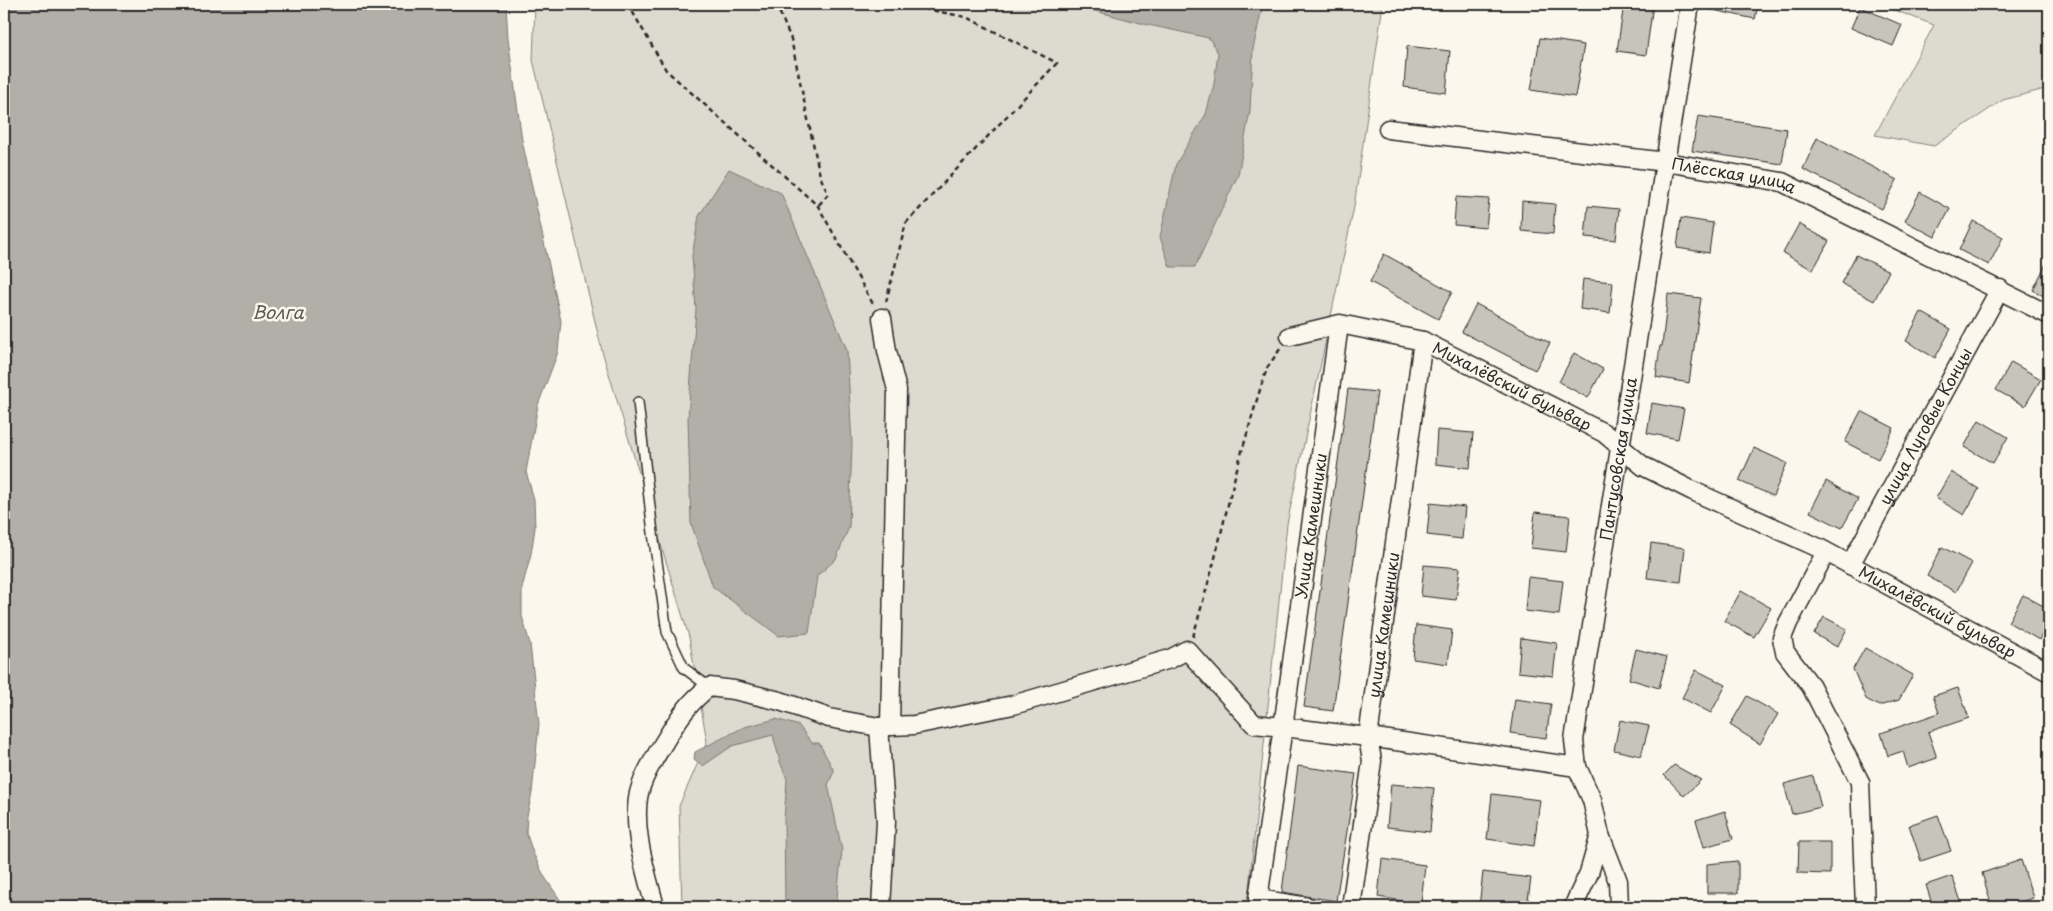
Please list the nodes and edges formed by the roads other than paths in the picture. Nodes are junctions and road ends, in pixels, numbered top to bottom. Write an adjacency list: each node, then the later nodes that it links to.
1 (1690, 4): 3 (street, Пантусовская улица)
2 (1388, 129): 3 (street, Плёсская улица)
3 (1666, 162): 4 (street, Плёсская улица); 11 (street, Пантусовская улица)
4 (2000, 289): 5 (street, Плёсская улица); 13 (street, улица Луговые Концы)
5 (2049, 315)
6 (882, 318): 16 (street)
7 (1338, 325): 8 (street, Михалёвский бульвар); 9 (street, Михалёвский бульвар); 17 (street, Улица Камешники)
8 (1290, 336)
9 (1423, 341): 11 (street, Михалёвский бульвар); 18 (street, улица Камешники)
10 (638, 402): 15 (lane)
11 (1620, 447): 12 (street, Михалёвский бульвар); 19 (street, Пантусовская улица)
12 (1826, 552): 13 (street, Михалёвский бульвар); 27 (street)
13 (1850, 565): 14 (street, Михалёвский бульвар)
14 (2049, 672)
15 (709, 687): 16 (street); 21 (street)
16 (884, 726): 17 (street); 22 (street)
17 (1283, 727): 18 (street); 23 (street, Улица Камешники)
18 (1368, 736): 19 (street); 24 (street, улица Камешники)
19 (1576, 767): 20 (street, Пантусовская улица)
20 (1600, 835): 25 (street, Пантусовская улица); 26 (street)
21 (655, 907)
22 (881, 907)
23 (1308, 907)
24 (1351, 907)
25 (1573, 907)
26 (1619, 907)
27 (1865, 907)

